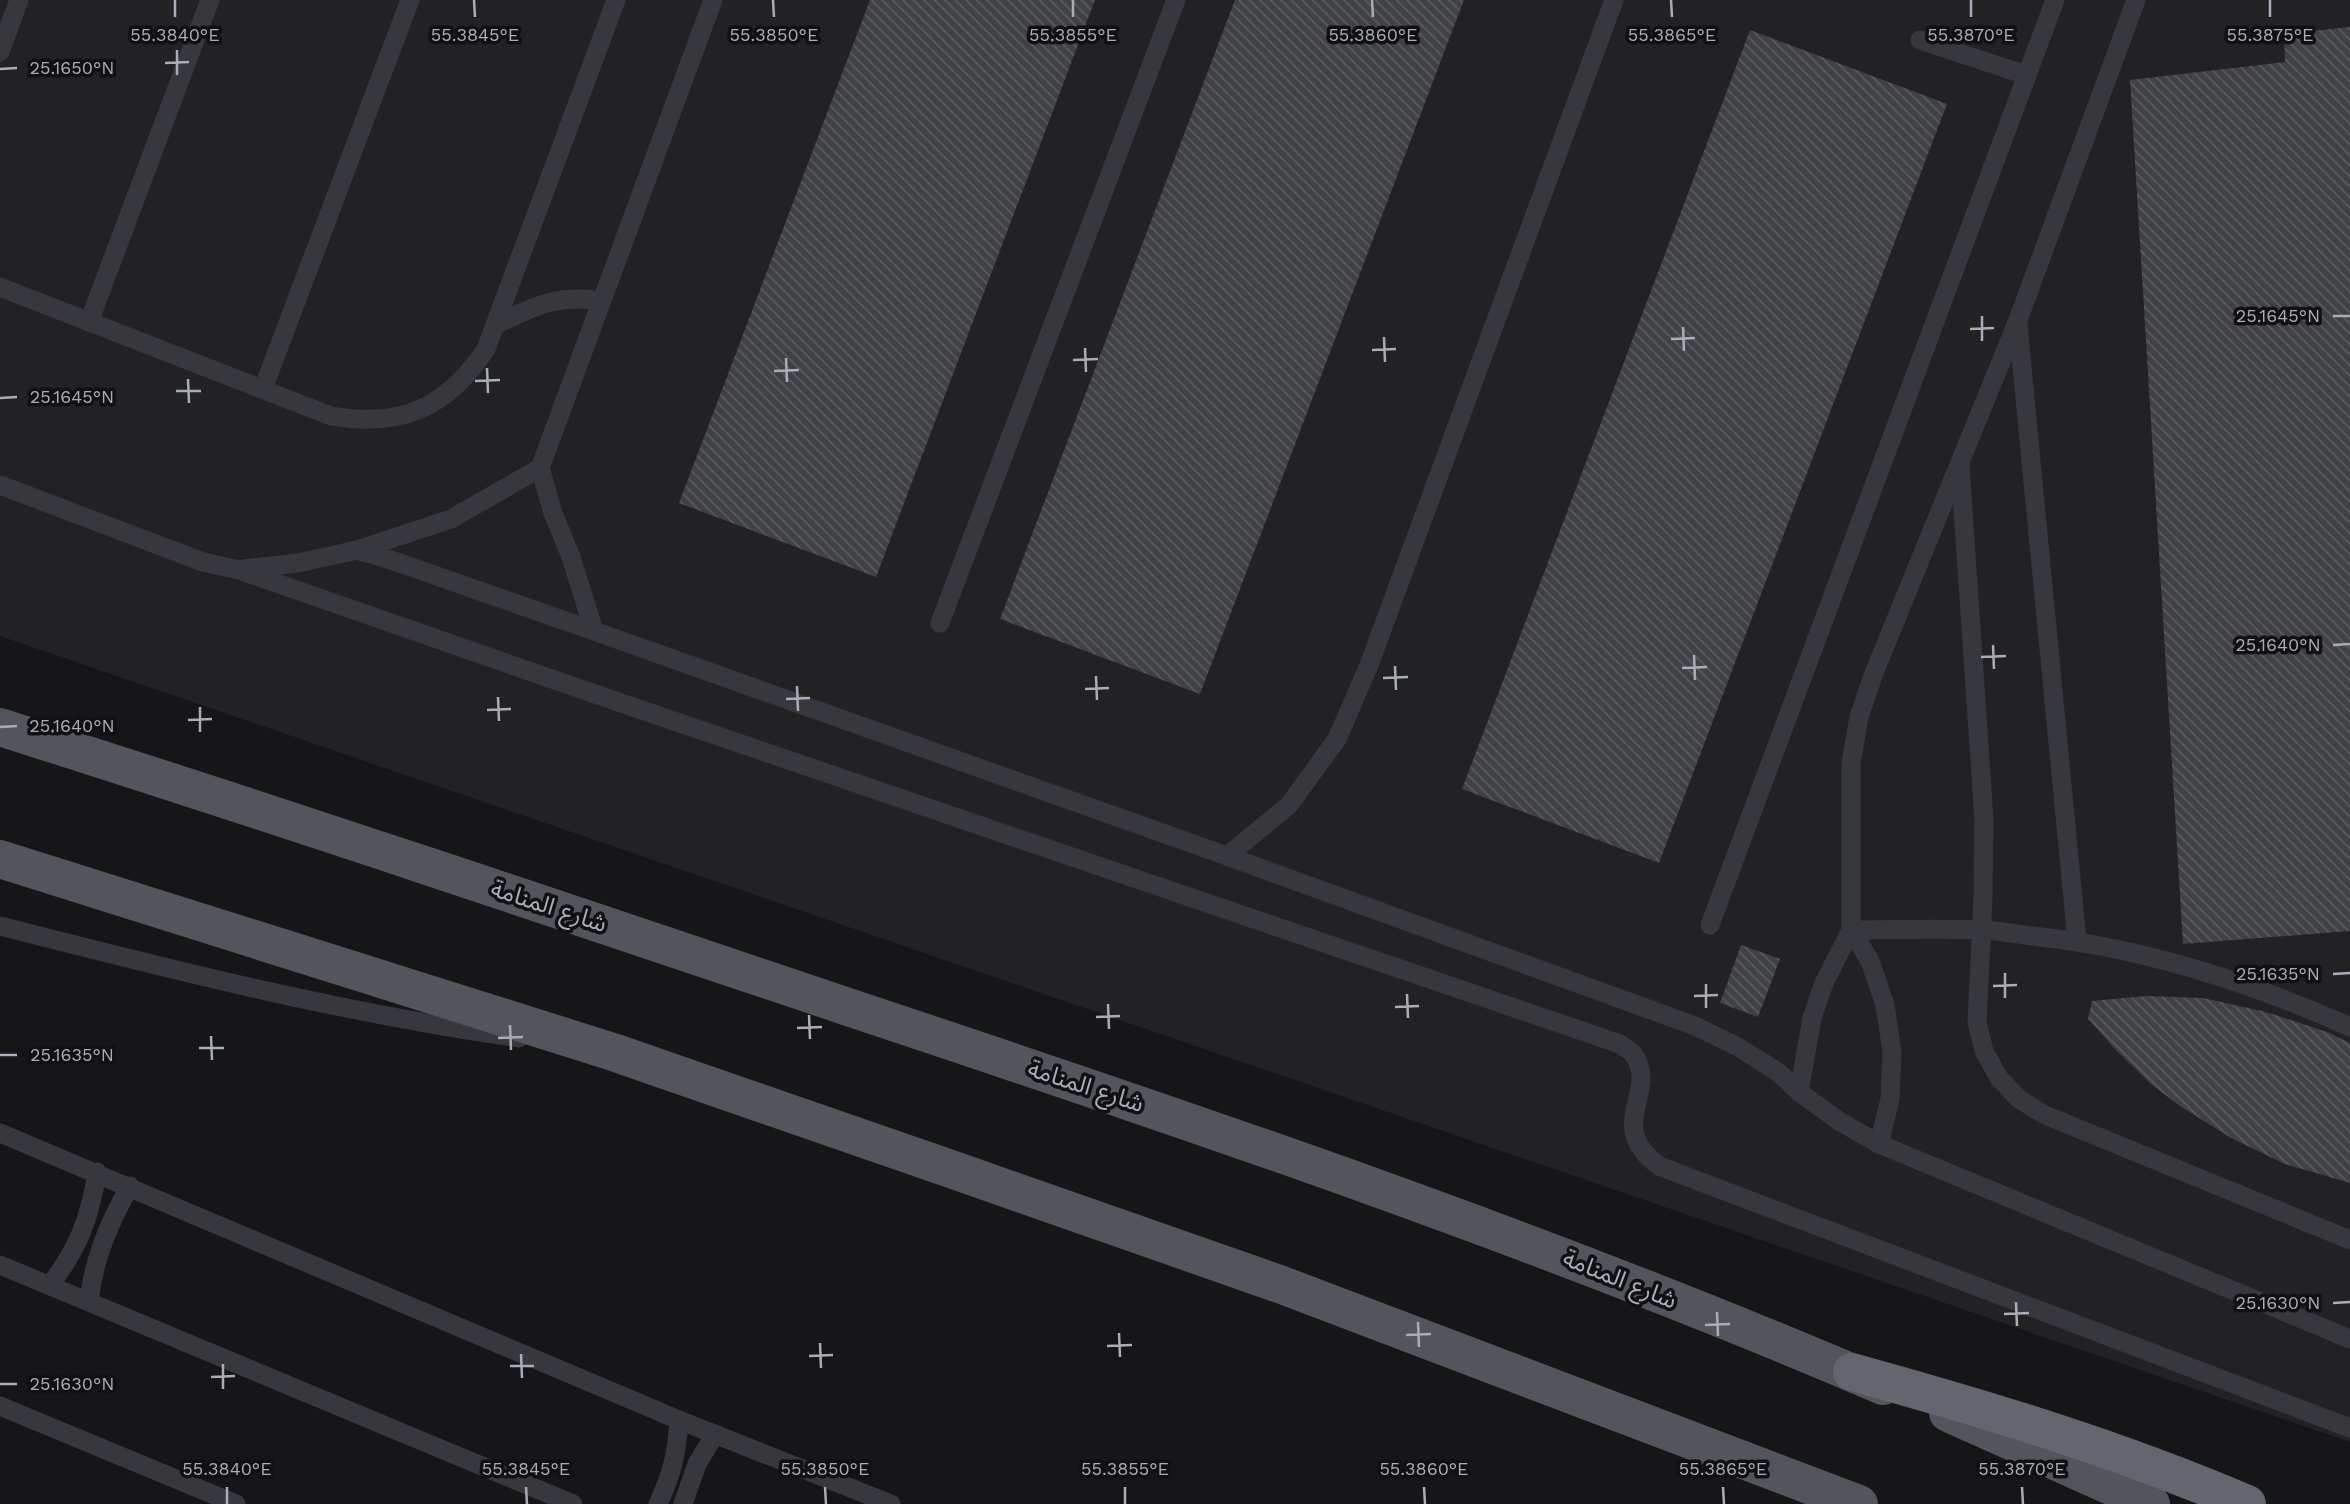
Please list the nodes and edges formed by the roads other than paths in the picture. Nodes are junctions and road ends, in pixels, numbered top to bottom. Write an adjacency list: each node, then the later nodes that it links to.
1 (19, 0): 11 (lane)
2 (210, 0): 16 (lane)
3 (410, 0): 18 (lane)
4 (615, 0): 17 (lane)
5 (713, 0): 14 (lane)
6 (1176, 0): 24 (lane)
7 (1614, 0): 28 (lane)
8 (2055, 0): 12 (lane)
9 (2136, 0): 15 (lane)
10 (1920, 40): 12 (lane)
11 (1, 43)
12 (2026, 75): 31 (lane)
13 (0, 287): 16 (lane)
14 (602, 301): 17 (lane); 20 (lane)
15 (2018, 320): 19 (lane); 35 (lane)
16 (89, 321): 18 (lane)
17 (495, 325): 18 (lane)
18 (263, 389)
19 (1960, 462): 33 (lane); 34 (lane)
20 (540, 468): 22 (lane); 25 (lane)
21 (0, 485): 23 (lane)
22 (357, 550): 23 (lane); 25 (lane)
23 (239, 569): 51 (lane)
24 (940, 623)
25 (594, 631): 28 (lane)
26 (0, 727): 48 (main road, شارع المنامة)
27 (0, 835): 30 (main road)
28 (1227, 856): 38 (lane)
29 (0, 859): 30 (main road)
30 (208, 924): 37 (main road)
31 (1710, 925)
32 (0, 926): 37 (lane)
33 (1851, 930): 34 (lane); 38 (lane); 40 (lane)
34 (1981, 930): 35 (lane); 43 (lane)
35 (2077, 941): 36 (lane)
36 (2350, 1027)
37 (613, 1052): 58 (main road)
38 (1799, 1092): 40 (lane)
39 (0, 1133): 41 (lane)
40 (1880, 1144): 47 (lane)
41 (97, 1172): 42 (lane); 45 (lane)
42 (130, 1186): 46 (lane); 50 (lane)
43 (2350, 1241)
44 (0, 1265): 45 (lane)
45 (50, 1285): 46 (lane)
46 (89, 1301): 54 (lane)
47 (2350, 1339)
48 (1852, 1372): 59 (main road, شارع المنامة); 60 (highway)
49 (0, 1406): 53 (lane)
50 (679, 1420): 52 (lane); 55 (lane)
51 (2350, 1428)
52 (715, 1434): 56 (lane); 57 (lane)
53 (236, 1504)
54 (573, 1504)
55 (658, 1504)
56 (683, 1504)
57 (891, 1504)
58 (1859, 1504)
59 (2151, 1504)
60 (2247, 1504)

